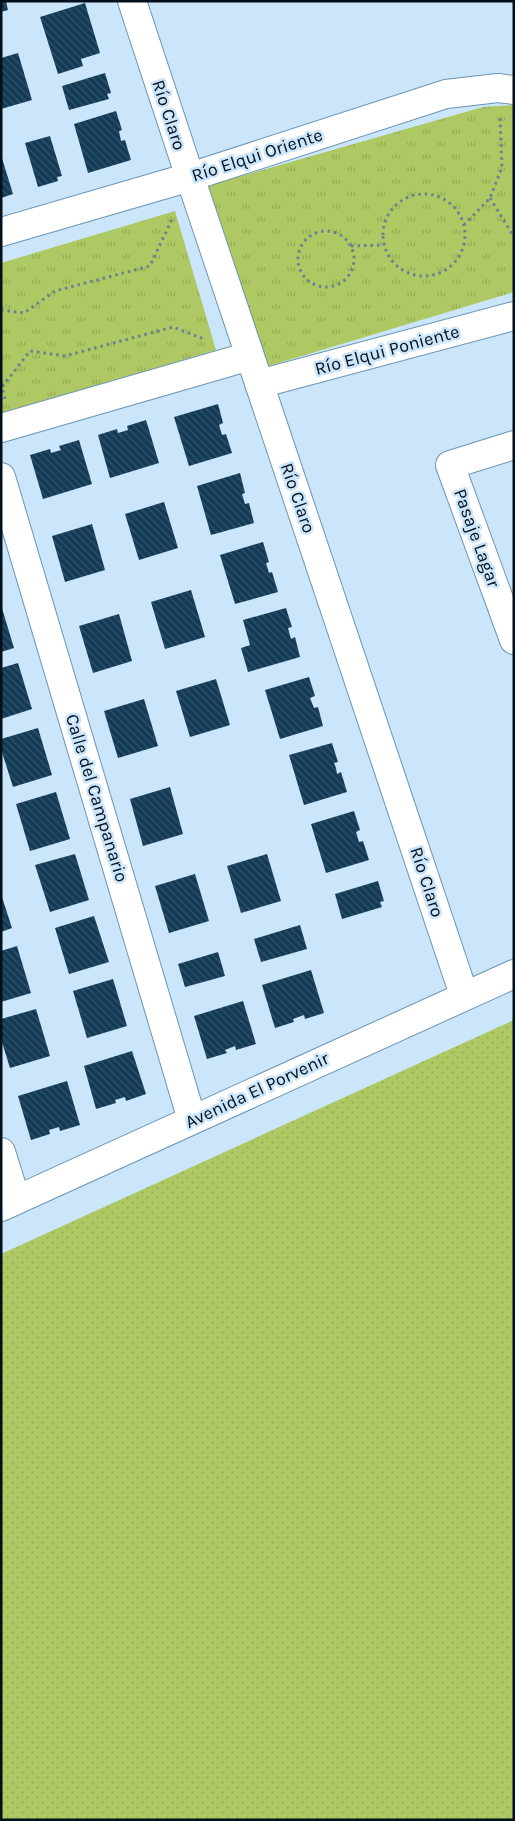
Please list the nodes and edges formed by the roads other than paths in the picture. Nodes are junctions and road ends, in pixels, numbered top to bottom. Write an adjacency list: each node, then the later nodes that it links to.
1 (132, 1): 3 (street, Río Claro)
2 (506, 89): 3 (street, Río Elqui Oriente)
3 (190, 177): 4 (street, Río Elqui Oriente); 6 (street, Río Claro)
4 (1, 232)
5 (514, 316): 7 (street, Río Elqui Poniente)
6 (250, 356): 7 (street, Río Claro); 8 (street)
7 (259, 384): 13 (street, Río Claro)
8 (7, 427)
9 (514, 445): 11 (street, Pasaje Lagar)
10 (1, 477): 14 (street, Calle del Campanario)
11 (514, 640)
12 (514, 974): 13 (street, Avenida El Porvenir)
13 (464, 995): 14 (street, Avenida El Porvenir)
14 (192, 1120): 16 (street, Avenida El Porvenir)
15 (1, 1152): 16 (street)
16 (8, 1204)

